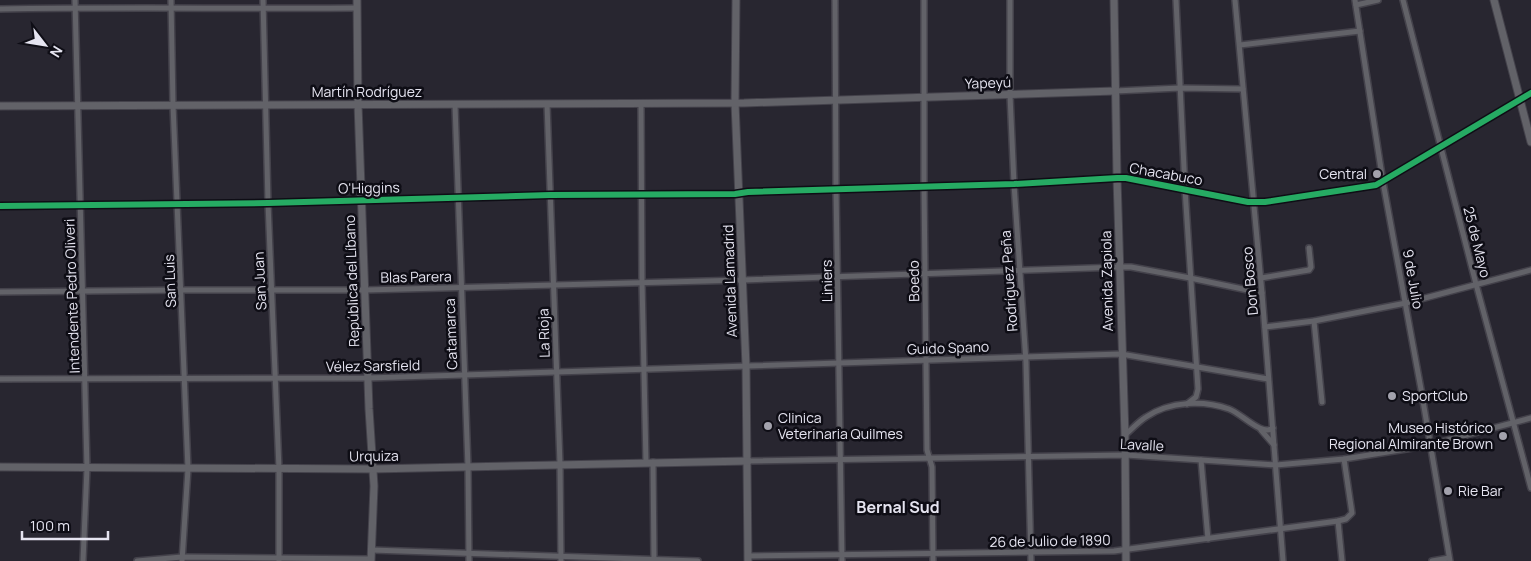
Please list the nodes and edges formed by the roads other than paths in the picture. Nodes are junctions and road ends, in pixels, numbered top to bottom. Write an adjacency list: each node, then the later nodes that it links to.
1 (75, 0): 16 (street, Intendente Pedro Oliveri)
2 (171, 0): 20 (street, San Luis)
3 (263, 0): 19 (street, San Juan)
4 (357, 0): 17 (street, República del Líbano)
5 (736, 0): 32 (street, Avenida Lamadrid)
6 (835, 0): 29 (street, Liniers)
7 (924, 0): 28 (street, Boedo)
8 (1010, 0): 27 (street, Rodríguez Peña)
9 (1114, 0): 25 (street, Avenida Zapiola)
10 (1176, 0): 23 (street)
11 (1236, 0): 22 (street, Don Bosco)
12 (1378, 0): 15 (street)
13 (1403, 0): 41 (street, 25 de Mayo)
14 (1494, 0): 30 (street)
15 (1356, 3): 21 (street, 9 de Julio)
16 (75, 8): 18 (street); 20 (street); 39 (street, Intendente Pedro Oliveri)
17 (357, 8): 19 (street); 34 (street, República del Líbano)
18 (0, 9)
19 (263, 9): 20 (street); 33 (street, San Juan)
20 (172, 10): 36 (street, San Luis)
21 (1360, 31): 22 (street); 43 (street, 9 de Julio)
22 (1240, 45): 24 (street, Don Bosco)
23 (1180, 88): 24 (street, Yapeyú); 25 (street, Yapeyú); 47 (street)
24 (1243, 89): 54 (street, Don Bosco)
25 (1116, 91): 27 (street, Yapeyú); 42 (street, Avenida Zapiola)
26 (1531, 93): 30 (street, Chacabuco)
27 (1010, 95): 28 (street, Yapeyú); 44 (street, Rodríguez Peña)
28 (924, 98): 29 (street, Yapeyú); 45 (street, Boedo)
29 (835, 99): 32 (street, Yapeyú); 46 (street, Liniers)
30 (1520, 99): 40 (street); 41 (street, Chacabuco)
31 (641, 103): 32 (street, Martín Rodríguez); 35 (street, Martín Rodríguez); 48 (street)
32 (735, 103): 49 (street, Avenida Lamadrid)
33 (266, 104): 34 (street, Martín Rodríguez); 36 (street, Martín Rodríguez); 53 (street, San Juan)
34 (358, 104): 37 (street, Martín Rodríguez); 52 (street, República del Líbano)
35 (546, 104): 37 (street, Martín Rodríguez); 50 (street, La Rioja)
36 (174, 105): 39 (street, Martín Rodríguez); 55 (street, San Luis)
37 (455, 105): 51 (street, Catamarca)
38 (0, 106): 39 (street, Martín Rodríguez)
39 (76, 107): 56 (street, Intendente Pedro Oliveri)
40 (1531, 142)
41 (1442, 146): 43 (street, Chacabuco); 68 (street, 25 de Mayo)
42 (1117, 178): 44 (street, Chacabuco); 47 (street, Chacabuco); 59 (street, Avenida Zapiola)
43 (1383, 182): 54 (street, Chacabuco); 77 (street, 9 de Julio)
44 (1014, 184): 45 (street, Chacabuco); 61 (street, Rodríguez Peña)
45 (924, 186): 46 (street, Chacabuco); 62 (street, Boedo)
46 (836, 189): 49 (street, Chacabuco); 63 (street, Liniers)
47 (1185, 189): 54 (street, Chacabuco); 64 (street)
48 (642, 194): 49 (street, O'Higgins); 50 (street, O'Higgins); 67 (street)
49 (739, 194): 66 (street, Avenida Lamadrid)
50 (550, 195): 51 (street, O'Higgins); 69 (street, La Rioja)
51 (458, 199): 52 (street, O'Higgins); 70 (street, Catamarca)
52 (362, 201): 53 (street, O'Higgins); 73 (street, República del Líbano)
53 (268, 203): 55 (street, O'Higgins); 72 (street, San Juan)
54 (1254, 203): 65 (street, Don Bosco)
55 (178, 204): 56 (street, O'Higgins); 71 (street, San Luis)
56 (80, 205): 57 (street, O'Higgins); 75 (street, Intendente Pedro Oliveri)
57 (0, 206)
58 (1309, 248): 65 (street)
59 (1116, 267): 61 (street, Blas Parera); 64 (street, Blas Parera); 80 (street, Avenida Zapiola)
60 (1531, 270): 68 (street)
61 (1020, 271): 62 (street, Blas Parera); 81 (street, Rodríguez Peña)
62 (925, 273): 63 (street, Blas Parera); 82 (street, Boedo)
63 (838, 276): 66 (street, Blas Parera); 83 (street, Liniers)
64 (1190, 278): 76 (street, Blas Parera); 85 (street)
65 (1261, 278): 76 (street, Don Bosco)
66 (743, 280): 67 (street, Blas Parera); 84 (street, Avenida Lamadrid)
67 (642, 282): 69 (street, Blas Parera); 86 (street)
68 (1476, 284): 77 (street); 98 (street, 25 de Mayo)
69 (553, 285): 70 (street, Blas Parera); 87 (street, La Rioja)
70 (461, 287): 73 (street, Blas Parera); 88 (street, Catamarca)
71 (181, 290): 72 (street, Blas Parera); 75 (street, Blas Parera); 90 (street, San Luis)
72 (271, 290): 73 (street, Blas Parera); 91 (street, San Juan)
73 (365, 290): 92 (street, República del Líbano)
74 (0, 292): 75 (street, Blas Parera)
75 (83, 292): 89 (street, Intendente Pedro Oliveri)
76 (1262, 293): 79 (street, Don Bosco)
77 (1406, 303): 78 (street); 103 (street, 9 de Julio)
78 (1314, 321): 79 (street); 95 (street)
79 (1264, 327): 94 (street, Don Bosco)
80 (1122, 354): 81 (street, Guido Spano); 85 (street, Guido Spano); 101 (street, Avenida Zapiola)
81 (1026, 357): 82 (street, Guido Spano); 105 (street, Rodríguez Peña)
82 (926, 360): 83 (street, Guido Spano); 106 (street, Boedo)
83 (839, 363): 84 (street, Guido Spano); 108 (street, Liniers)
84 (746, 366): 86 (street, Vélez Sarsfield); 110 (street, Avenida Lamadrid)
85 (1197, 366): 94 (street, Guido Spano); 96 (street)
86 (644, 369): 87 (street, Vélez Sarsfield); 111 (street)
87 (557, 372): 88 (street, Vélez Sarsfield); 112 (street, La Rioja)
88 (464, 375): 92 (street, Vélez Sarsfield); 114 (street, Catamarca)
89 (86, 378): 90 (street, Vélez Sarsfield); 93 (street, Vélez Sarsfield); 116 (street, Intendente Pedro Oliveri)
90 (186, 378): 91 (street, Vélez Sarsfield); 117 (street, San Luis)
91 (276, 378): 92 (street, Vélez Sarsfield); 118 (street, San Juan)
92 (368, 378): 119 (street, República del Líbano)
93 (0, 379)
94 (1268, 379): 99 (street, Don Bosco)
95 (1322, 402)
96 (1187, 404): 100 (street); 101 (street)
97 (1531, 418): 98 (street, Lavalle)
98 (1514, 422): 103 (street, Lavalle); 120 (street, 25 de Mayo)
99 (1273, 428): 100 (street); 102 (street, Don Bosco)
100 (1260, 430): 102 (street)
101 (1125, 435): 104 (street, Avenida Zapiola)
102 (1274, 445): 113 (street, Don Bosco)
103 (1430, 445): 107 (street, Lavalle); 136 (street, 9 de Julio)
104 (1126, 455): 105 (street, Lavalle); 109 (street, Lavalle); 125 (street, Avenida Zapiola)
105 (1029, 457): 106 (street, Lavalle); 126 (street, Rodríguez Peña)
106 (929, 458): 108 (street, Lavalle); 128 (street, Boedo)
107 (1344, 459): 113 (street, Lavalle); 121 (street, 26 de Julio de 1890)
108 (841, 460): 110 (street, Lavalle); 129 (street, Liniers)
109 (1201, 460): 113 (street, Lavalle); 123 (street)
110 (748, 461): 111 (street, Urquiza); 133 (street, Avenida Lamadrid)
111 (649, 462): 112 (street, Urquiza); 135 (street)
112 (560, 464): 114 (street, Urquiza); 132 (street, La Rioja)
113 (1276, 465): 122 (street, Don Bosco)
114 (468, 467): 119 (street, Urquiza); 127 (street, Catamarca)
115 (0, 468): 116 (street, Urquiza)
116 (87, 468): 117 (street, Urquiza); 137 (street, Intendente Pedro Oliveri)
117 (188, 469): 118 (street, Urquiza); 130 (street, San Luis)
118 (279, 469): 119 (street, Urquiza); 131 (street, San Juan)
119 (372, 469): 124 (street, República del Líbano)
120 (1531, 488)
121 (1338, 521): 122 (street, 26 de Julio de 1890); 145 (street)
122 (1281, 528): 123 (street, 26 de Julio de 1890); 144 (street, Don Bosco)
123 (1208, 538): 125 (street, 26 de Julio de 1890)
124 (372, 550): 127 (street); 134 (street, República del Líbano)
125 (1126, 550): 126 (street, 26 de Julio de 1890); 143 (street, Avenida Zapiola)
126 (1030, 552): 128 (street, 26 de Julio de 1890); 142 (street, Rodríguez Peña)
127 (469, 554): 132 (street); 139 (street, Catamarca)
128 (933, 554): 129 (street, 26 de Julio de 1890); 141 (street, Boedo)
129 (842, 558): 133 (street, 26 de Julio de 1890)
130 (182, 559): 131 (street); 138 (street)
131 (279, 559): 134 (street)
132 (561, 559): 135 (street)
133 (748, 559)
134 (372, 560)
135 (654, 560): 140 (street)
136 (1449, 560): 146 (street)
137 (83, 561)
138 (137, 561)
139 (469, 561)
140 (698, 561)
141 (933, 561)
142 (1031, 561)
143 (1126, 561)
144 (1283, 561)
145 (1342, 561)
146 (1432, 561)

